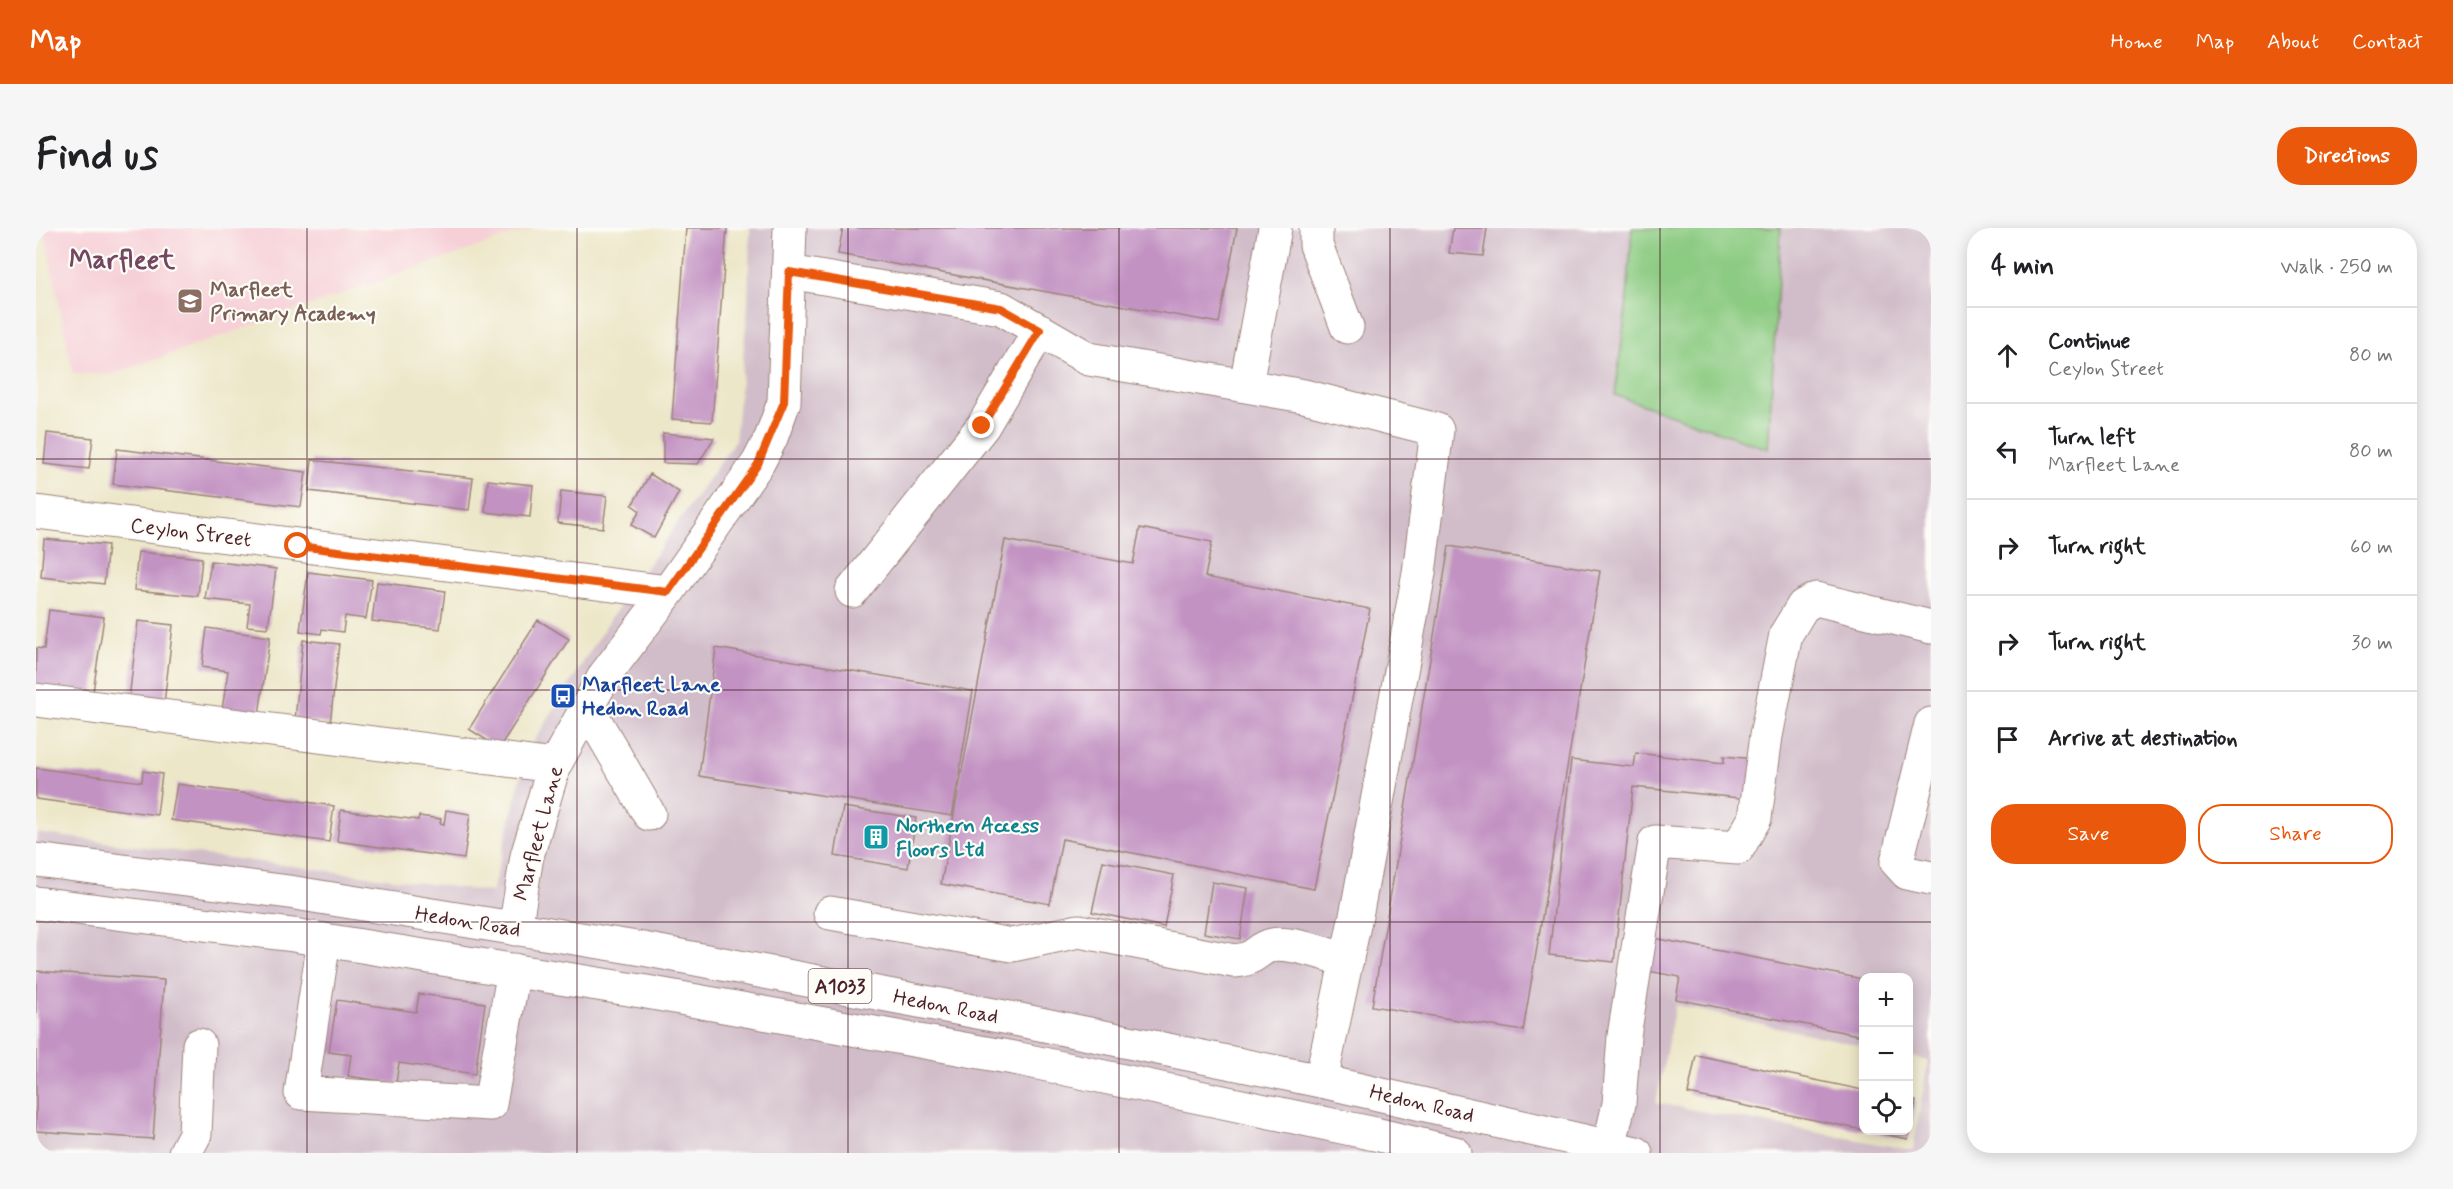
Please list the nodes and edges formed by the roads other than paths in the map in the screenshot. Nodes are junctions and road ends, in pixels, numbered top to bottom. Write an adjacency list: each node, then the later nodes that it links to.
1 (790, 228): 4 (main road, Marfleet Lane)
2 (1275, 228): 7 (main road)
3 (1316, 228): 5 (main road)
4 (789, 272): 6 (main road); 10 (main road, Marfleet Lane)
5 (1347, 327)
6 (1040, 330): 7 (main road); 9 (main road)
7 (1246, 385): 23 (main road)
8 (36, 512): 10 (main road, Ceylon Street)
9 (852, 591)
10 (668, 592): 13 (main road, Marfleet Lane)
11 (1931, 627): 27 (main road)
12 (36, 700): 15 (main road)
13 (587, 707): 15 (main road, Marfleet Lane); 16 (main road)
14 (1931, 724): 18 (main road)
15 (554, 766): 21 (main road, Marfleet Lane)
16 (649, 814)
17 (36, 860): 21 (main road, Hedon Road / A1033)
18 (1931, 878)
19 (36, 903): 22 (main road, Hedon Road / A1033)
20 (830, 913): 23 (main road)
21 (514, 929): 26 (main road, Hedon Road / A1033)
22 (324, 940): 24 (main road, Hedon Road / A1033); 24 (main road)
23 (1347, 960): 26 (main road)
24 (514, 970): 29 (main road, Hedon Road / A1033)
25 (200, 1045): 28 (main road)
26 (1321, 1081): 27 (main road, Hedon Road / A1033)
27 (1623, 1150)
28 (185, 1153)
29 (1455, 1153)

